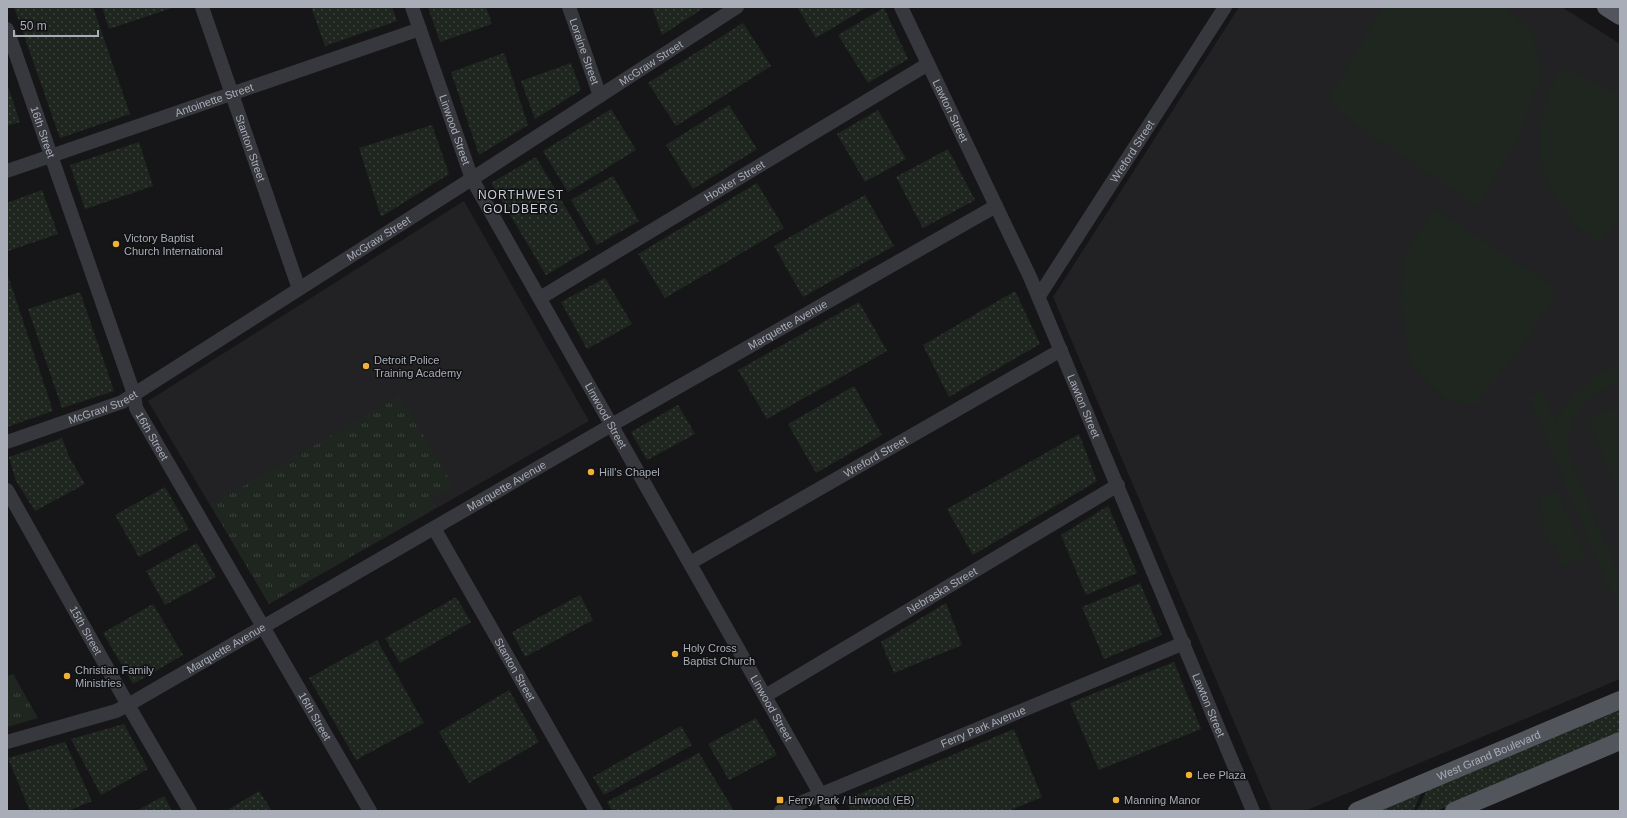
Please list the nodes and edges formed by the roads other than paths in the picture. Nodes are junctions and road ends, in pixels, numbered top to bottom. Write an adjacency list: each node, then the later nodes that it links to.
1 (202, 7): 12 (street, Stanton Street)
2 (412, 7): 10 (street, Linwood Street)
3 (569, 7): 13 (street, Loraine Street)
4 (737, 7): 13 (street, McGraw Street)
5 (901, 7): 11 (street, Lawton Street)
6 (1225, 7): 19 (street, Wreford Street)
7 (1606, 7): 8 (main road)
8 (1620, 16)
9 (7, 29): 14 (street, 16th Street)
10 (420, 29): 12 (street, Antoinette Street); 16 (street, Linwood Street)
11 (928, 64): 17 (street, Lawton Street); 20 (street, Hooker Street)
12 (232, 94): 14 (street, Antoinette Street); 18 (street, Stanton Street)
13 (600, 96): 16 (street, McGraw Street)
14 (50, 156): 15 (street, Antoinette Street); 22 (street, 16th Street)
15 (7, 171)
16 (472, 179): 18 (street, McGraw Street); 20 (street, Linwood Street)
17 (996, 206): 19 (street, Lawton Street); 23 (street, Marquette Avenue)
18 (299, 289): 22 (street, McGraw Street)
19 (1039, 296): 21 (street, Lawton Street)
20 (540, 298): 23 (street, Linwood Street)
21 (1061, 350): 25 (street, Lawton Street); 28 (street, Wreford Street)
22 (134, 394): 24 (street, McGraw Street); 29 (street, 16th Street)
23 (612, 425): 27 (street, Marquette Avenue); 28 (street, Linwood Street)
24 (7, 442)
25 (1118, 485): 30 (street, Lawton Street); 31 (street, Nebraska Street)
26 (7, 490): 33 (street, 15th Street)
27 (434, 528): 29 (street, Marquette Avenue); 39 (street, Stanton Street)
28 (690, 563): 31 (street, Linwood Street)
29 (263, 626): 33 (street, Marquette Avenue); 38 (street, 16th Street)
30 (1184, 643): 36 (street, Ferry Park Avenue); 42 (street, Lawton Street)
31 (765, 696): 36 (street, Linwood Street)
32 (1620, 700): 43 (main road, West Grand Boulevard)
33 (128, 705): 35 (street, Marquette Avenue); 37 (street, 15th Street)
34 (1620, 741): 44 (main road)
35 (7, 742)
36 (821, 795): 40 (street, Ferry Park Avenue); 41 (street, Linwood Street)
37 (190, 811)
38 (370, 811)
39 (596, 811)
40 (781, 811)
41 (830, 811)
42 (1253, 811)
43 (1357, 811)
44 (1454, 811)

